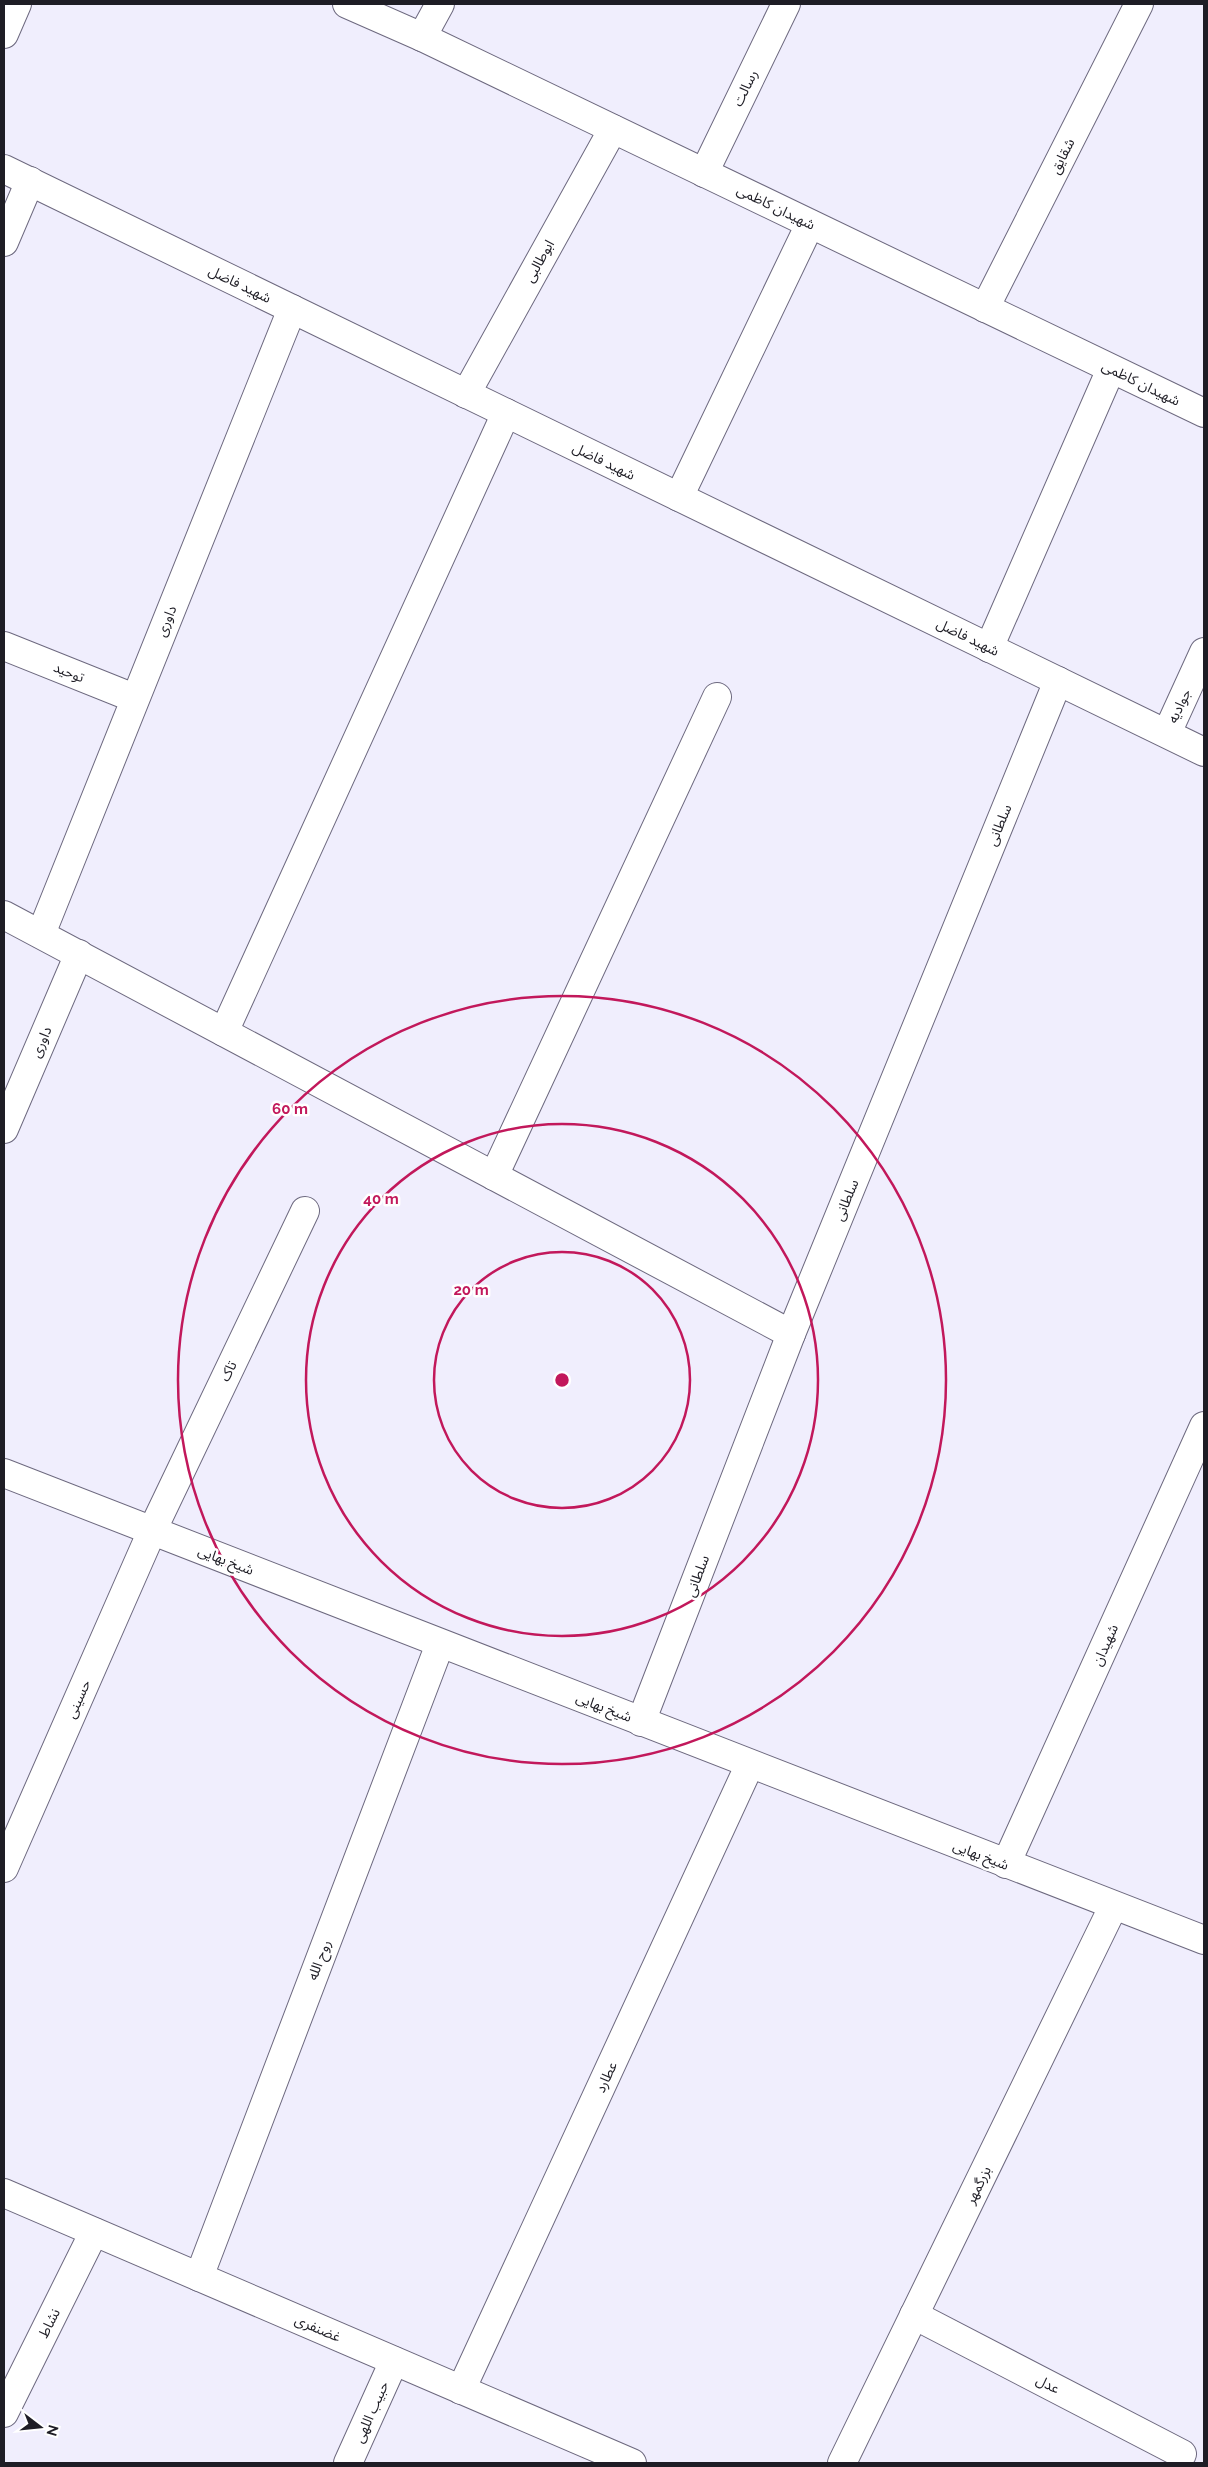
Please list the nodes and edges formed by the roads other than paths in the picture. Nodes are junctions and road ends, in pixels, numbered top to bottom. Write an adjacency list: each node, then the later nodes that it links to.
1 (16, 4): 6 (street)
2 (347, 4): 7 (street, شهیدان کاظمی)
3 (440, 4): 7 (street)
4 (786, 4): 10 (street, رسالت)
5 (1139, 4): 14 (street, شقایق)
6 (4, 34)
7 (422, 37): 8 (street, شهیدان کاظمی)
8 (613, 129): 10 (street, شهیدان کاظمی); 17 (street, ابوطالبی)
9 (4, 169): 11 (street, شهید فاضل)
10 (704, 172): 12 (street, شهیدان کاظمی)
11 (30, 181): 13 (street); 15 (street, شهید فاضل)
12 (810, 224): 14 (street, شهیدان کاظمی); 20 (street)
13 (4, 242)
14 (985, 308): 16 (street, شهیدان کاظمی)
15 (292, 309): 17 (street, شهید فاضل); 26 (street, داوری)
16 (1111, 368): 19 (street, شهیدان کاظمی); 22 (street)
17 (466, 394): 18 (street, شهید فاضل)
18 (506, 413): 20 (street, شهید فاضل); 32 (street)
19 (1204, 413)
20 (679, 497): 22 (street, شهید فاضل)
21 (4, 646): 26 (street, توحید)
22 (989, 648): 24 (street, شهید فاضل)
23 (1204, 652): 27 (street, جوادیه)
24 (1058, 681): 27 (street, شهید فاضل); 36 (street, سلطانی)
25 (718, 697): 34 (street)
26 (134, 698): 30 (street, داوری)
27 (1167, 733): 28 (street, شهید فاضل)
28 (1204, 752)
29 (4, 915): 30 (street)
30 (41, 934): 31 (street)
31 (79, 954): 32 (street); 33 (street, داوری)
32 (224, 1032): 34 (street)
33 (4, 1129)
34 (494, 1176): 36 (street)
35 (305, 1211): 39 (street, تاک)
36 (791, 1334): 41 (street, سلطانی)
37 (1204, 1426): 43 (street, شهیدان)
38 (4, 1473): 39 (street, شیخ بهایی)
39 (152, 1531): 40 (street, شیخ بهایی); 44 (street, حسینی)
40 (440, 1644): 41 (street, شیخ بهایی); 49 (street, روح الله)
41 (640, 1722): 42 (street, شیخ بهایی)
42 (750, 1764): 43 (street, شیخ بهایی); 52 (street, عطارد)
43 (1006, 1864): 45 (street, شیخ بهایی)
44 (4, 1868)
45 (1113, 1906): 46 (street, شیخ بهایی); 50 (street, بزرگمهر)
46 (1204, 1940)
47 (4, 2193): 48 (street, غضنفری)
48 (94, 2232): 49 (street, غضنفری); 53 (street, نشاط)
49 (199, 2277): 51 (street, غضنفری)
50 (914, 2315): 54 (street, عدل); 55 (street, بزرگمهر)
51 (394, 2361): 52 (street, غضنفری); 56 (street, حبیب اللهی)
52 (461, 2390): 57 (street, غضنفری)
53 (4, 2413)
54 (1182, 2454)
55 (852, 2460)
56 (348, 2463)
57 (632, 2463)

